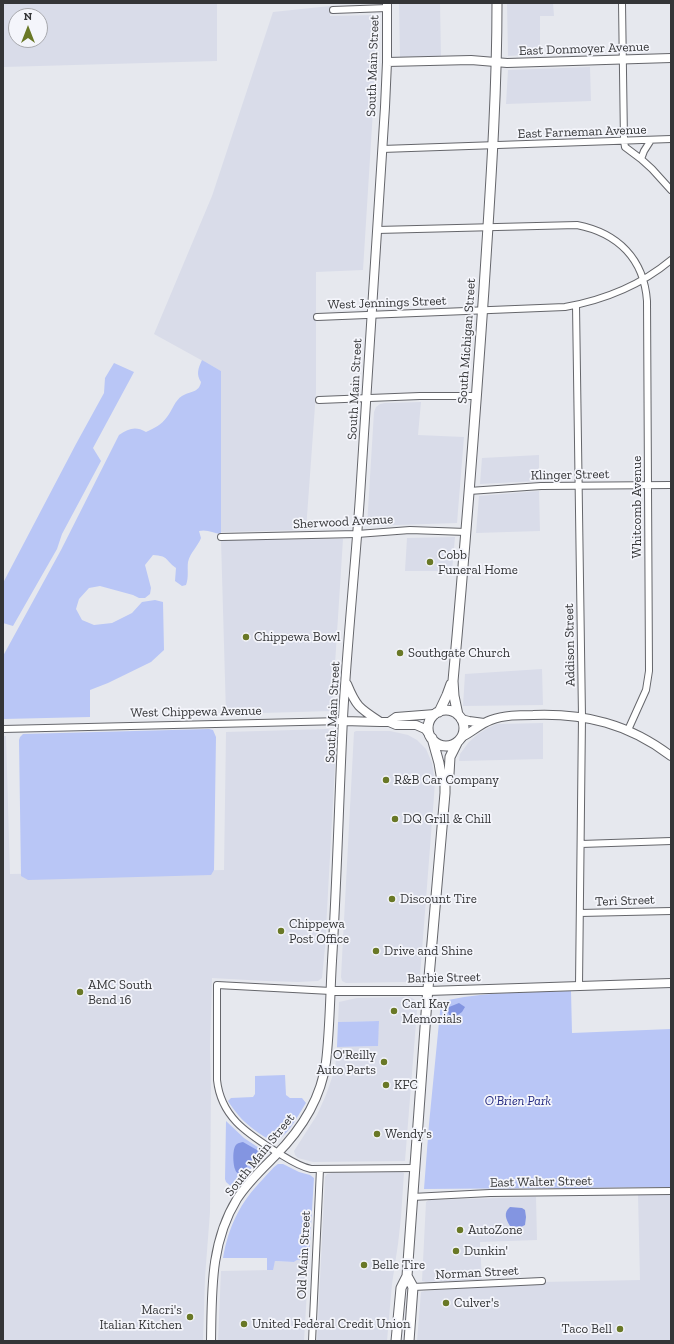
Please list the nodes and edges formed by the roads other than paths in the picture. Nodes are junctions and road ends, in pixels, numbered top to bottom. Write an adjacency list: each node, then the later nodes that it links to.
1 (497, 3): 8 (main road, South Michigan Street)
2 (622, 3): 6 (street)
3 (387, 6): 4 (street); 7 (street, South Main Street)
4 (333, 10)
5 (671, 58): 6 (street, East Donmoyer Avenue)
6 (622, 60): 8 (street, East Donmoyer Avenue); 11 (street)
7 (387, 62): 8 (street, East Donmoyer Avenue); 13 (street, South Main Street)
8 (497, 62): 12 (main road, South Michigan Street)
9 (651, 140): 10 (street, East Farneman Avenue); 11 (street, East Farneman Avenue); 14 (street)
10 (671, 140)
11 (624, 141): 12 (street, East Farneman Avenue); 14 (street)
12 (493, 145): 13 (street, East Farneman Avenue); 16 (main road, South Michigan Street)
13 (382, 149): 17 (street, South Main Street)
14 (641, 159): 15 (street)
15 (671, 190)
16 (488, 227): 17 (street); 19 (street); 21 (main road, South Michigan Street)
17 (377, 230): 22 (street, South Main Street)
18 (671, 260): 19 (street, West Jennings Street)
19 (644, 280): 20 (street, West Jennings Street); 28 (street, Whitcomb Avenue)
20 (576, 305): 21 (street, West Jennings Street); 27 (street, Addison Street)
21 (482, 310): 22 (street, West Jennings Street); 24 (main road, South Michigan Street)
22 (371, 315): 23 (street, West Jennings Street); 25 (street, South Main Street)
23 (317, 317)
24 (477, 396): 25 (street); 30 (main road, South Michigan Street)
25 (366, 398): 26 (street); 32 (street, South Main Street)
26 (319, 400)
27 (578, 485): 28 (street, Klinger Street); 30 (street, Klinger Street); 38 (street, Addison Street)
28 (648, 485): 29 (street, Klinger Street); 44 (street, Whitcomb Avenue)
29 (671, 485)
30 (469, 491): 31 (main road, South Michigan Street)
31 (466, 532): 32 (street, Sherwood Avenue); 34 (main road, South Michigan Street)
32 (357, 534): 33 (street, Sherwood Avenue); 35 (street, South Main Street)
33 (221, 537)
34 (452, 681): 36 (main road, South Michigan Street); 37 (main road, South Michigan Street)
35 (346, 682): 39 (street, South Main Street); 40 (street)
36 (437, 713): 37 (main road); 41 (street, West Chippewa Avenue); 45 (main road)
37 (460, 717): 42 (street); 46 (main road)
38 (582, 717): 42 (street); 44 (street); 50 (street, Addison Street)
39 (343, 721): 40 (street, West Chippewa Avenue); 43 (street, West Chippewa Avenue); 55 (street, South Main Street)
40 (380, 722): 41 (street, West Chippewa Avenue)
41 (389, 722): 45 (street, West Chippewa Avenue)
42 (484, 723): 46 (street)
43 (3, 729)
44 (628, 730): 47 (street)
45 (430, 736): 46 (main road); 48 (main road)
46 (459, 740): 48 (main road)
47 (671, 756)
48 (445, 783): 56 (main road)
49 (671, 841): 50 (street)
50 (581, 844): 52 (street, Addison Street)
51 (671, 911): 52 (street, Teri Street)
52 (580, 913): 54 (street, Addison Street)
53 (671, 983): 54 (street, Barbie Street)
54 (579, 985): 56 (street, Barbie Street)
55 (331, 991): 56 (street, Barbie Street); 57 (street, South Main Street); 57 (street, Barbie Street)
56 (428, 991): 58 (main road)
57 (279, 1153): 59 (street); 65 (street, South Main Street)
58 (414, 1168): 59 (street); 61 (main road)
59 (320, 1169): 66 (street, Old Main Street)
60 (671, 1191): 61 (street, East Walter Street)
61 (412, 1197): 62 (main road)
62 (407, 1276): 64 (main road); 67 (main road)
63 (542, 1281): 64 (street, Norman Street)
64 (413, 1287): 68 (main road)
65 (211, 1341)
66 (312, 1341)
67 (396, 1341)
68 (409, 1341)

